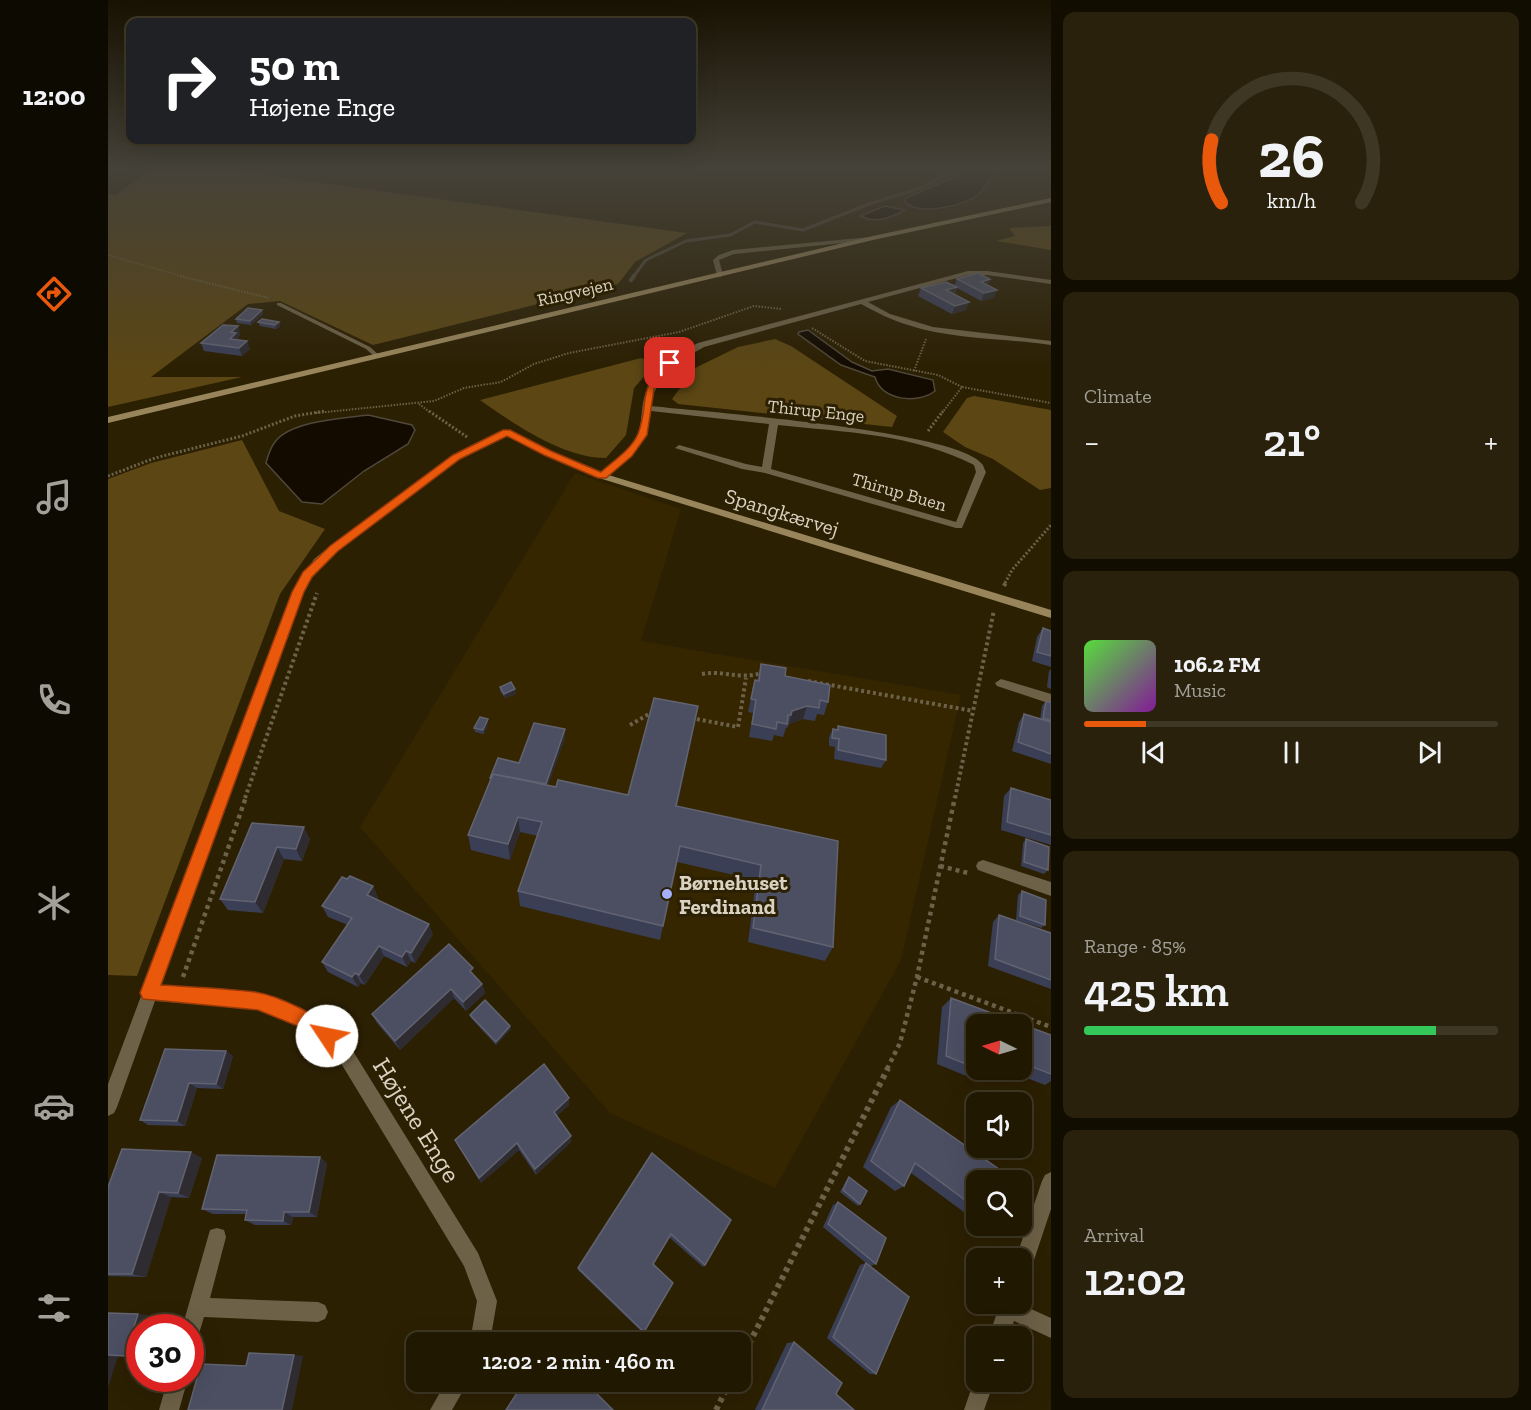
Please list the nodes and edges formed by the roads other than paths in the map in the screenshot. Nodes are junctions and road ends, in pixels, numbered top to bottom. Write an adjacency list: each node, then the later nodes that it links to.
1 (888, 235): 2 (main road, Ringvejen)
2 (873, 238): 3 (main road, Ringvejen); 3 (lane)
3 (720, 275): 8 (main road, Ringvejen)
4 (1051, 282): 5 (street)
5 (863, 302): 7 (street); 9 (street)
6 (279, 304): 8 (lane)
7 (1051, 342)
8 (377, 356): 10 (main road, Ringvejen)
9 (647, 408): 11 (street, Thirup Enge); 15 (street)
10 (108, 420)
11 (774, 423): 13 (street, Thirup Enge); 14 (street)
12 (679, 448): 14 (street, Thirup Buen)
13 (978, 464): 14 (street, Thirup Buen)
14 (766, 470)
15 (602, 476): 16 (main road, Spangkærvej); 21 (street, Spangkærvej)
16 (1051, 614)
17 (1001, 682): 18 (street)
18 (1051, 699)
19 (984, 866): 20 (street)
20 (1051, 889)
21 (149, 993): 22 (street); 31 (street, Højene Enge)
22 (108, 1107)
23 (1051, 1180): 25 (street)
24 (217, 1237): 26 (street)
25 (1029, 1248)
26 (198, 1307): 27 (street); 28 (street)
27 (318, 1312)
28 (196, 1314)
29 (1024, 1314): 30 (street)
30 (1051, 1328)
31 (482, 1332)
32 (174, 1392): 35 (street)
33 (452, 1392): 36 (street)
34 (980, 1392): 37 (street)
35 (169, 1410)
36 (440, 1410)
37 (974, 1410)

